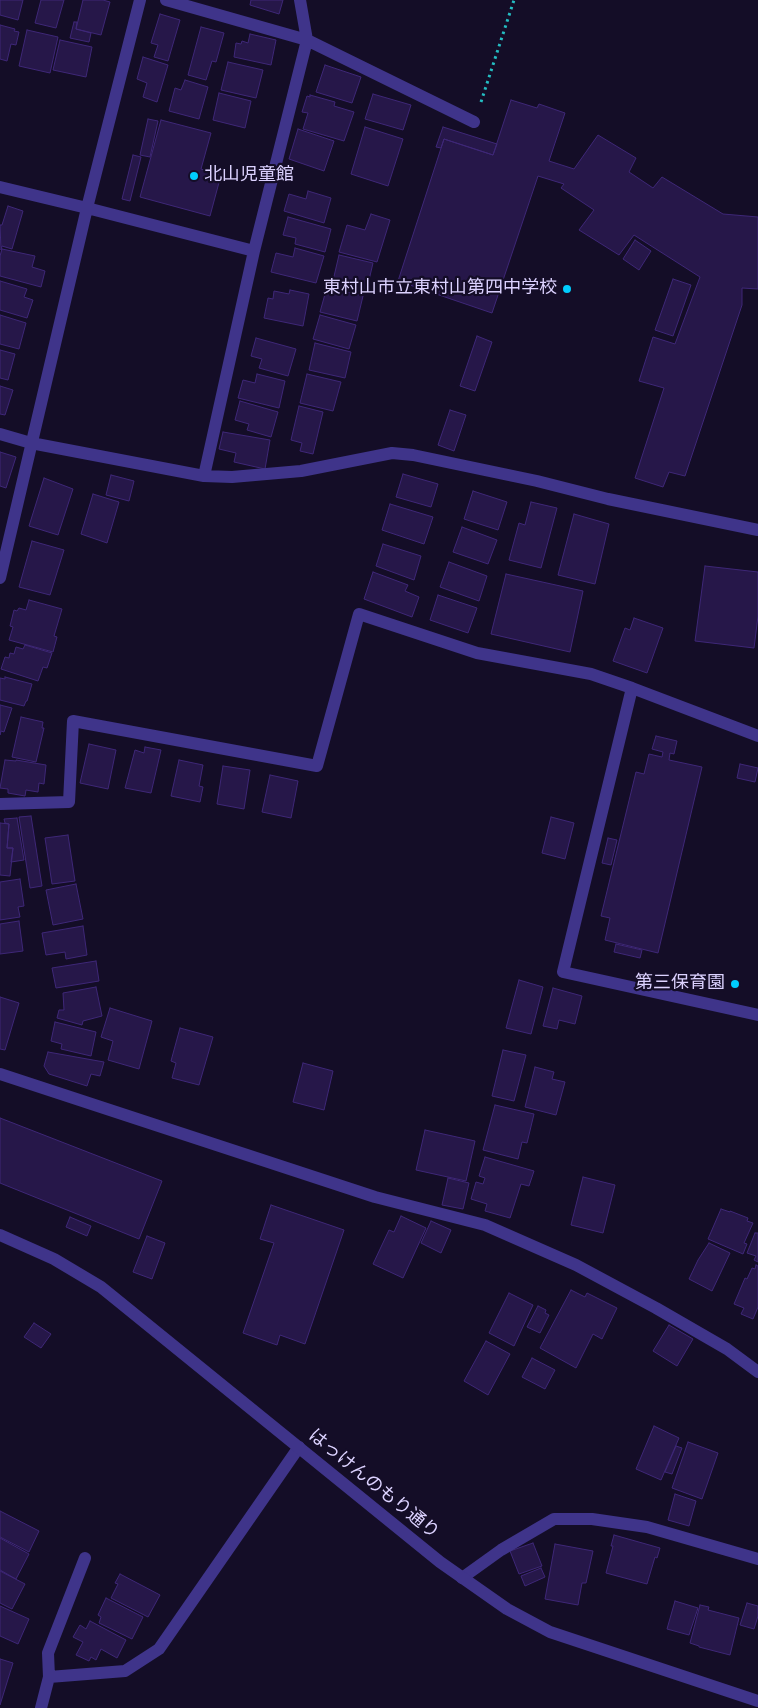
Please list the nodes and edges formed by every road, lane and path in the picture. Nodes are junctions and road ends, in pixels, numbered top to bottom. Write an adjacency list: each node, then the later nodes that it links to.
1 (140, 0): 8 (street)
2 (166, 0): 5 (street)
3 (300, 0): 5 (street)
4 (514, 0): 6 (path)
5 (307, 40): 6 (street); 9 (street)
6 (474, 122)
7 (0, 187): 8 (street)
8 (87, 208): 9 (street); 11 (street)
9 (254, 251): 12 (street)
10 (0, 434): 11 (street)
11 (31, 443): 12 (street); 14 (street)
12 (204, 476): 13 (street)
13 (758, 530)
14 (0, 578)
15 (632, 688): 16 (street); 17 (street); 18 (street)
16 (758, 736)
17 (0, 804)
18 (758, 1015)
19 (0, 1074): 21 (street)
20 (0, 1235): 22 (street, はっけんのもり通り)
21 (758, 1372)
22 (299, 1447): 25 (street, はっけんのもり通り); 26 (street)
23 (85, 1558): 26 (street)
24 (758, 1559): 25 (street)
25 (462, 1578): 27 (street, はっけんのもり通り)
26 (50, 1677): 28 (street)
27 (758, 1702)
28 (41, 1708)

